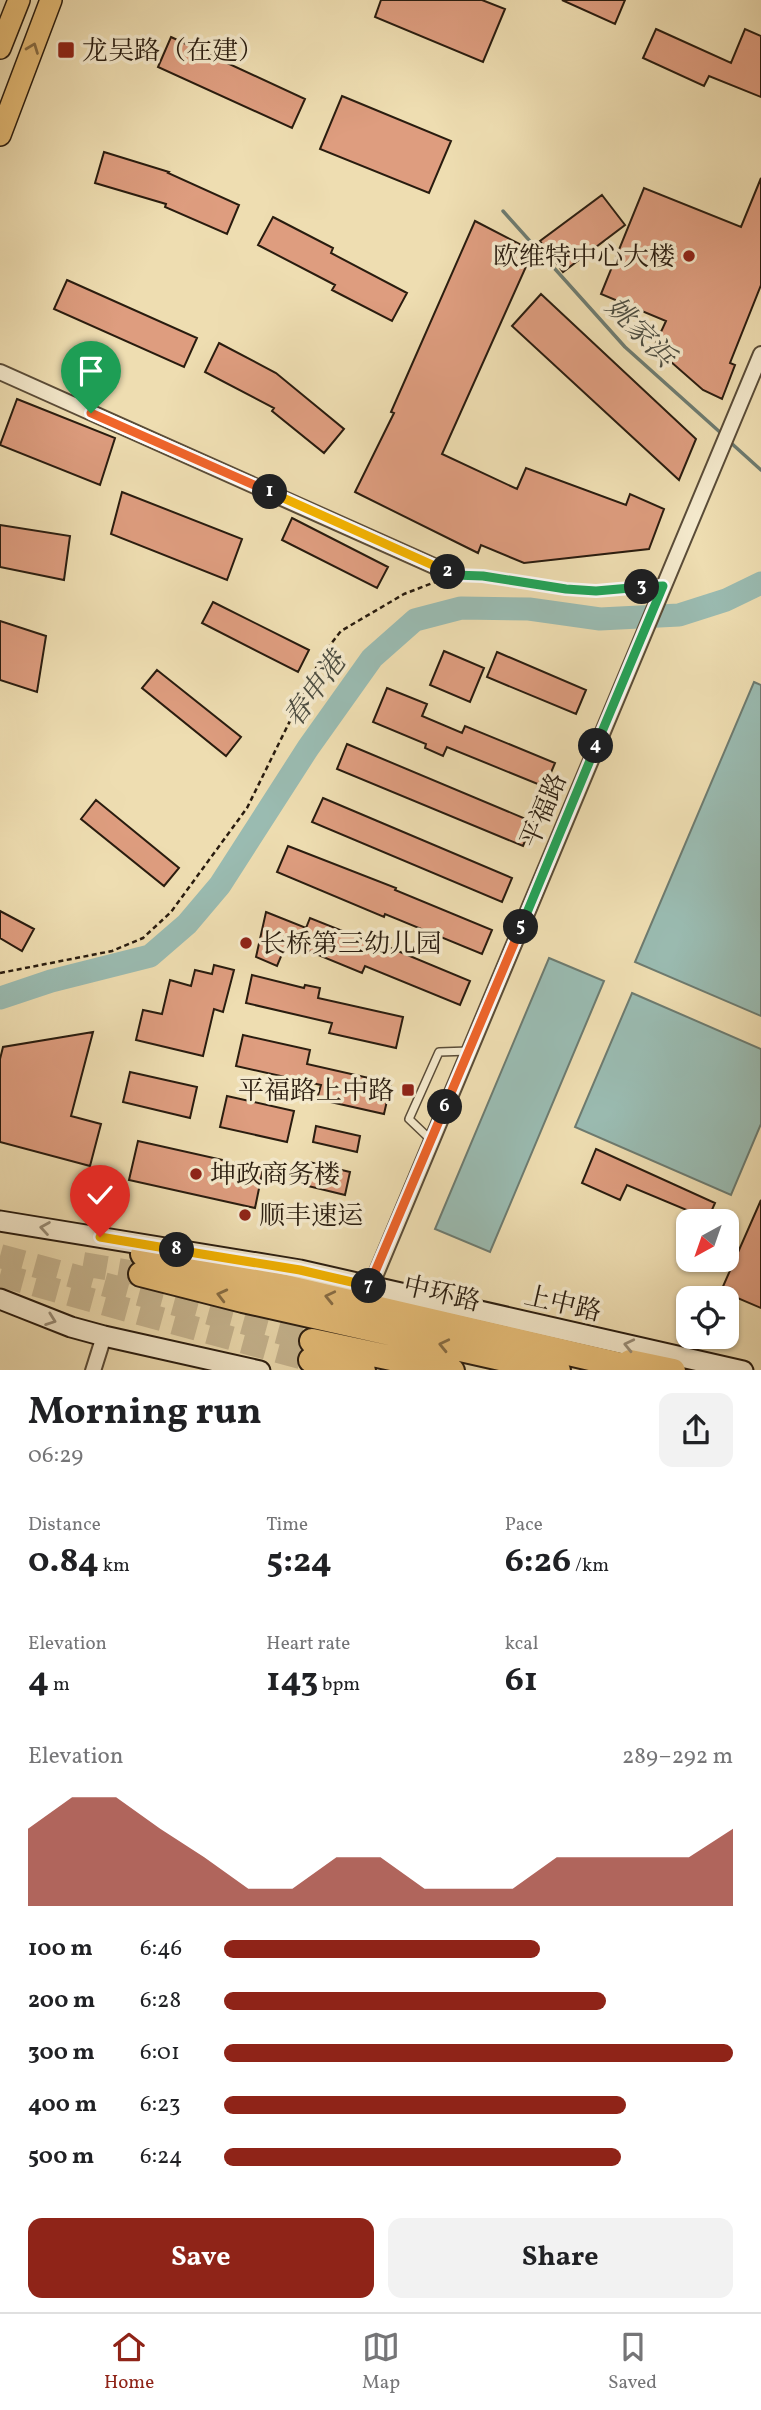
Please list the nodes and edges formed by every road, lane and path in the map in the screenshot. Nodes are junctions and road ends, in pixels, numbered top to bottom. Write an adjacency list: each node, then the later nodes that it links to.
1 (19, 0): 3 (main road)
2 (51, 0): 4 (main road, one-way to 2)
3 (0, 48)
4 (0, 135)
5 (761, 354): 8 (street, 平福路)
6 (0, 372): 7 (street)
7 (454, 575): 8 (path); 9 (path)
8 (661, 590): 10 (street, 平福路)
9 (0, 973)
10 (469, 1051): 11 (street, 平福路); 11 (lane)
11 (431, 1140): 13 (street, 平福路)
12 (0, 1221): 13 (main road, 上中路, one-way to 12)
13 (371, 1286): 24 (main road, 上中路, one-way to 13)
14 (0, 1299): 15 (main road, one-way to 15)
15 (104, 1336): 17 (street); 18 (main road)
16 (540, 1346): 21 (highway, 中环路); 22 (highway, 中环路); 23 (highway)
17 (93, 1370)
18 (260, 1370)
19 (363, 1370): 20 (highway)
20 (452, 1370)
21 (558, 1370)
22 (646, 1370)
23 (673, 1370)
24 (743, 1370)

